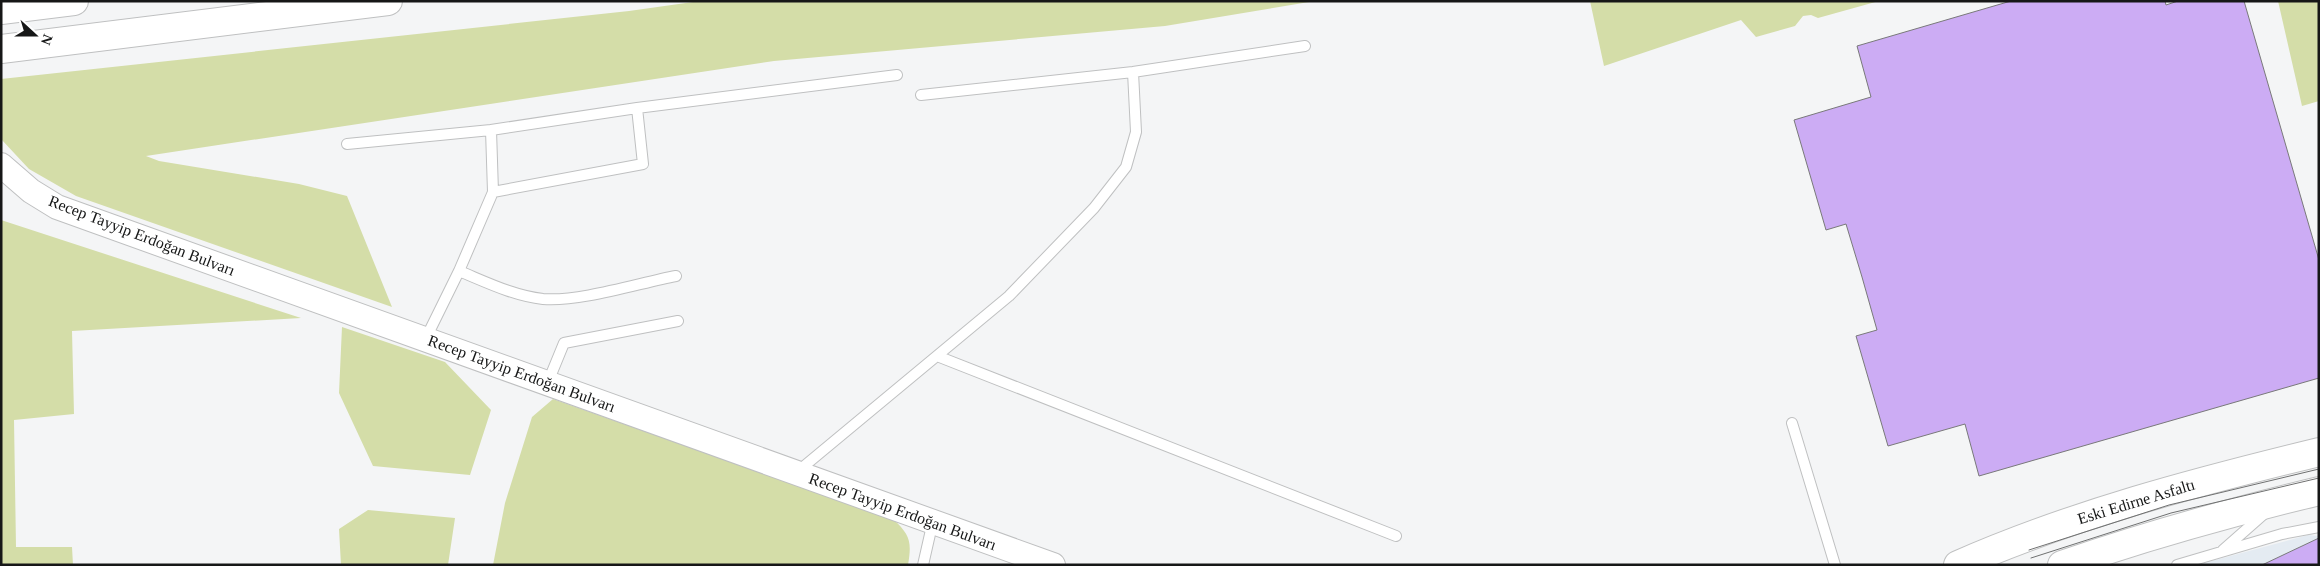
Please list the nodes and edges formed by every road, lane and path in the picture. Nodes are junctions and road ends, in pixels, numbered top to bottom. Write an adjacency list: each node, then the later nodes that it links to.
1 (74, 1): 3 (main road)
2 (388, 1): 5 (main road)
3 (1, 10)
4 (1306, 46): 6 (lane)
5 (1, 49)
6 (1133, 72): 8 (lane); 18 (lane)
7 (897, 75): 9 (lane)
8 (921, 95)
9 (637, 108): 10 (lane); 13 (lane)
10 (491, 130): 11 (lane); 13 (lane)
11 (347, 144)
12 (1, 165): 17 (street, Recep Tayyip Erdoğan Bulvarı)
13 (493, 192): 14 (lane)
14 (459, 271): 15 (lane); 17 (lane)
15 (676, 276)
16 (678, 321): 19 (lane)
17 (426, 338): 19 (street, Recep Tayyip Erdoğan Bulvarı)
18 (937, 356): 22 (lane); 27 (lane)
19 (533, 382): 22 (street, Recep Tayyip Erdoğan Bulvarı)
20 (1792, 423): 32 (lane)
21 (2319, 452): 29 (main road, Eski Edirne Asfaltı)
22 (796, 472): 25 (street, Recep Tayyip Erdoğan Bulvarı)
23 (2319, 491): 24 (main road)
24 (2280, 500): 28 (lane); 34 (main road)
25 (933, 521): 30 (lane); 31 (street, Recep Tayyip Erdoğan Bulvarı)
26 (2319, 527): 28 (lane)
27 (1396, 536)
28 (2220, 552): 35 (lane)
29 (1996, 556): 33 (main road, Eski Edirne Asfaltı)
30 (923, 565)
31 (1053, 565)
32 (1835, 565)
33 (1958, 565)
34 (2062, 565)
35 (2177, 565)

